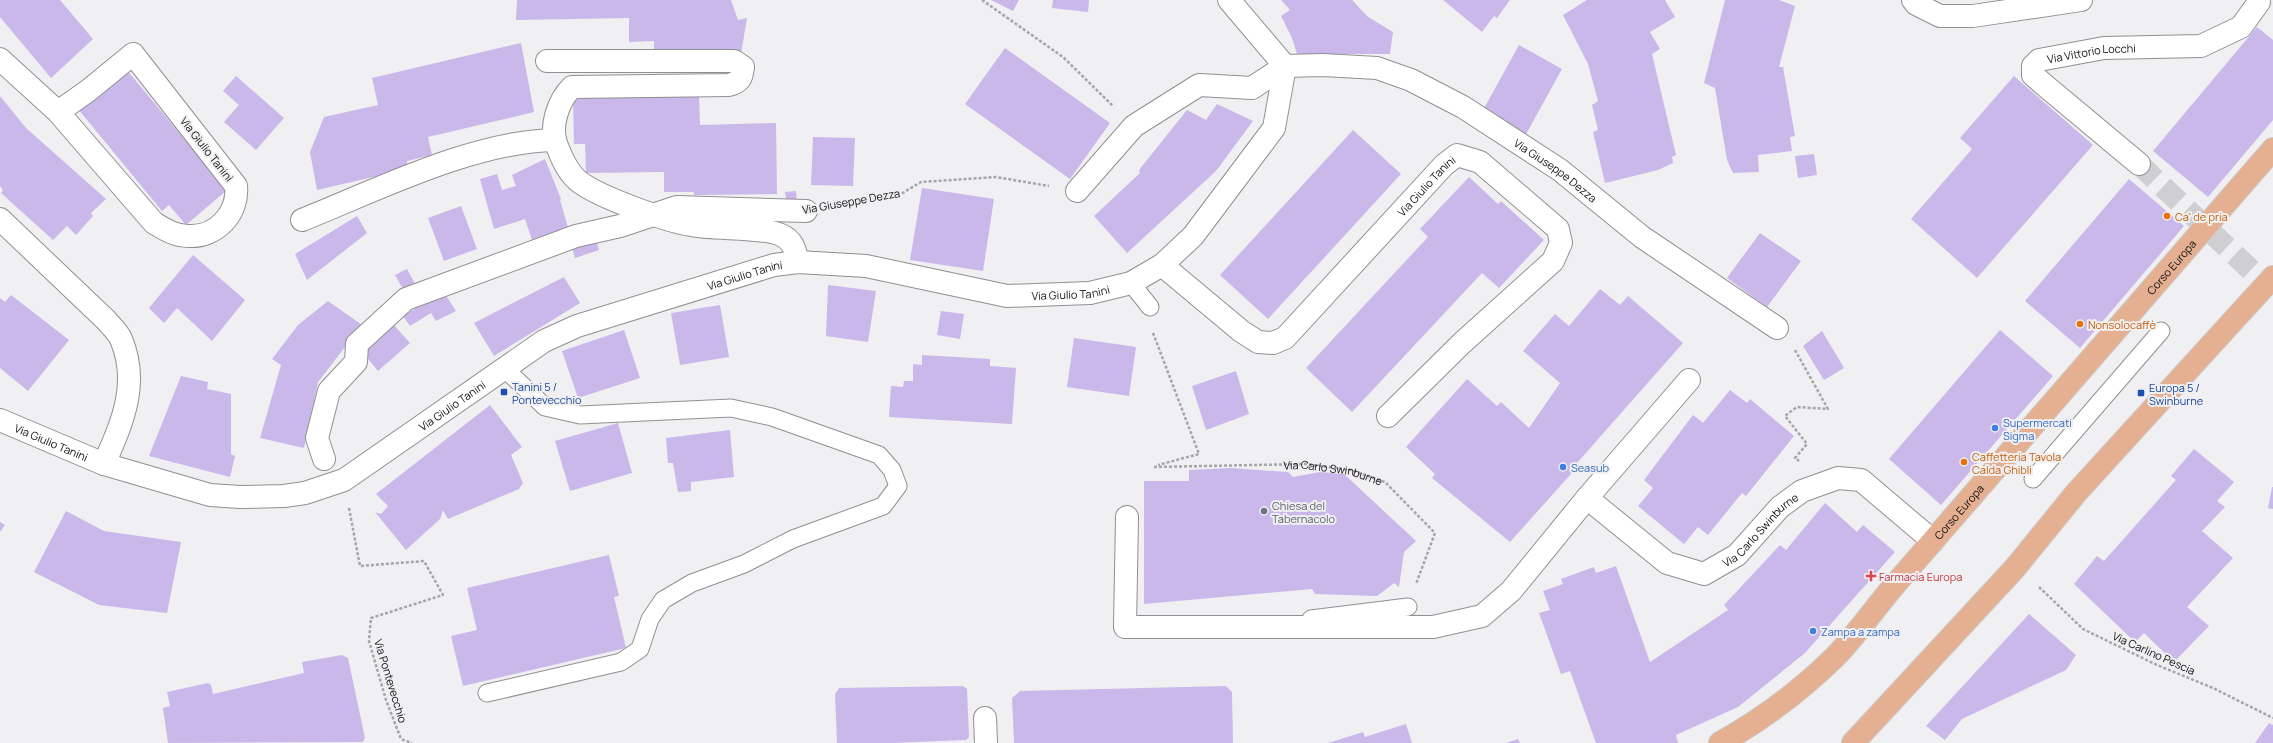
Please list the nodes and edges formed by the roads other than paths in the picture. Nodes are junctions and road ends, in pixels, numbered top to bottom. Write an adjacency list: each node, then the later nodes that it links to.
1 (1229, 0): 7 (street)
2 (1913, 0): 3 (street)
3 (2081, 0)
4 (2262, 4): 11 (street, Via Vittorio Locchi)
5 (0, 59): 8 (street, Via Giulio Tanini)
6 (547, 61): 9 (street, Via Giulio Tanini)
7 (1285, 66): 12 (street); 18 (street, Via Giulio Tanini); 22 (street, Via Giuseppe Dezza)
8 (58, 112): 8 (street, Via Giulio Tanini)
9 (555, 140): 14 (street, Via Giulio Tanini); 16 (street)
10 (2273, 149): 33 (main road, Corso Europa)
11 (2139, 164)
12 (1077, 191)
13 (806, 211): 14 (street, Via Giuseppe Dezza)
14 (656, 215): 17 (street, Via Giulio Tanini); 28 (street)
15 (0, 219): 29 (street)
16 (302, 220)
17 (798, 262): 20 (street, Via Giulio Tanini); 24 (street, Via Giulio Tanini)
18 (1162, 265): 20 (street, Via Giulio Tanini); 26 (street, Via Giulio Tanini)
19 (2273, 277): 40 (main road)
20 (1131, 283): 21 (lane)
21 (1150, 307)
22 (1777, 328)
23 (2161, 331): 30 (lane)
24 (504, 368): 29 (street, Via Giulio Tanini); 36 (lane)
25 (1689, 380): 31 (street)
26 (1388, 416)
27 (0, 420): 29 (street, Via Giulio Tanini)
28 (324, 459)
29 (104, 464)
30 (2033, 479)
31 (1587, 498): 33 (street, Via Carlo Swinburne); 35 (street)
32 (1127, 517): 35 (street)
33 (1933, 541): 39 (main road, Corso Europa)
34 (1408, 607): 35 (lane)
35 (1239, 627)
36 (487, 693)
37 (985, 718): 38 (street)
38 (986, 743)
39 (1720, 743)
40 (1853, 743)

